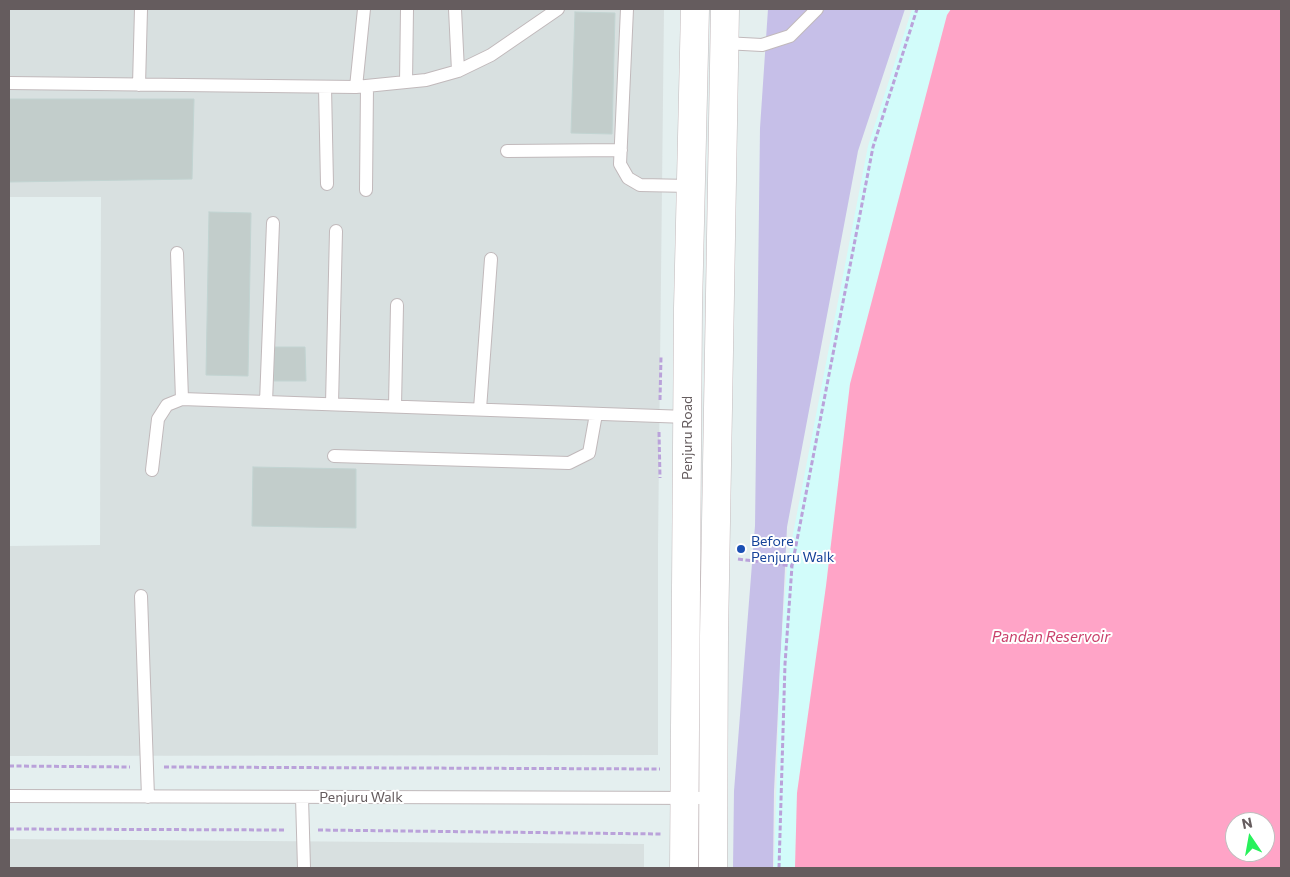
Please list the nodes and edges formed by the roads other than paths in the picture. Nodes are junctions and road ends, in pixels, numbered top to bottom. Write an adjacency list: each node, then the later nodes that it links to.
1 (141, 9): 14 (lane)
2 (364, 9): 15 (lane)
3 (407, 9): 12 (lane)
4 (455, 9): 11 (lane)
5 (558, 9): 11 (lane)
6 (627, 9): 17 (lane)
7 (695, 9): 20 (main road, Penjuru Road)
8 (725, 9): 10 (main road)
9 (817, 9): 10 (lane)
10 (724, 43): 41 (main road)
11 (458, 71): 12 (lane)
12 (406, 82): 15 (lane)
13 (9, 83): 14 (lane)
14 (139, 85): 16 (lane)
15 (362, 86): 16 (lane); 21 (lane)
16 (325, 87): 19 (lane)
17 (621, 150): 18 (lane); 20 (lane)
18 (507, 151)
19 (327, 184)
20 (691, 186): 33 (main road, Penjuru Road)
21 (366, 190)
22 (273, 223): 28 (lane)
23 (336, 231): 29 (lane)
24 (177, 252): 27 (lane)
25 (492, 259): 31 (lane)
26 (396, 305): 30 (lane)
27 (182, 399): 28 (lane); 35 (lane)
28 (266, 402): 29 (lane)
29 (332, 404): 30 (lane)
30 (395, 406): 31 (lane)
31 (480, 410): 32 (lane)
32 (596, 414): 33 (lane); 34 (lane)
33 (687, 417): 40 (main road, Penjuru Road)
34 (334, 456)
35 (152, 470)
36 (141, 596): 38 (lane)
37 (9, 796): 38 (lane, Penjuru Walk)
38 (148, 797): 39 (lane, Penjuru Walk)
39 (302, 797): 40 (lane, Penjuru Walk); 42 (lane)
40 (685, 798): 41 (lane, Penjuru Walk); 43 (main road, Penjuru Road)
41 (713, 798): 44 (main road)
42 (304, 868)
43 (684, 868)
44 (713, 868)

